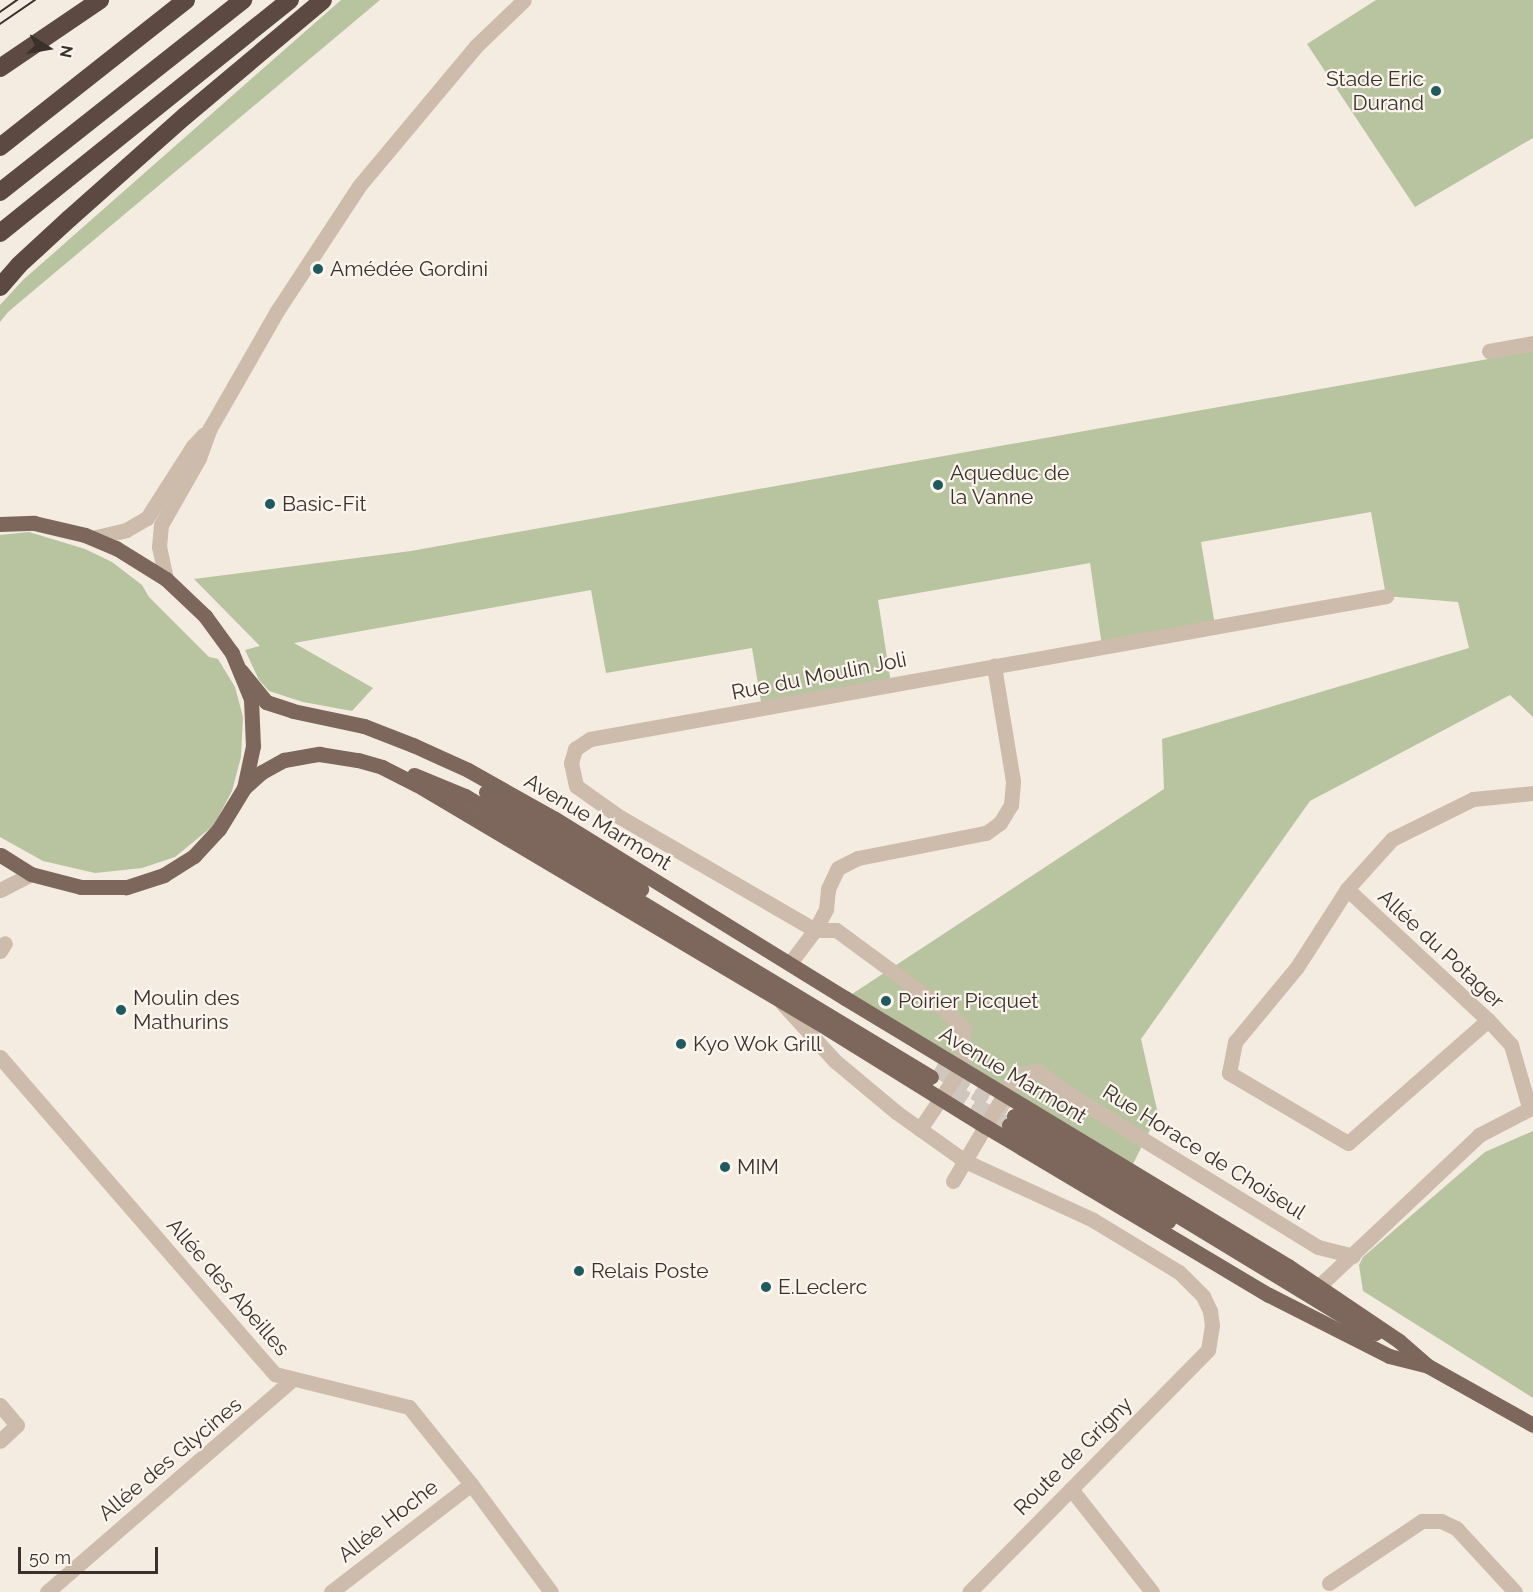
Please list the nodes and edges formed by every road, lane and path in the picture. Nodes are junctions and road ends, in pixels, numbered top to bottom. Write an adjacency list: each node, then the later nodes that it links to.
1 (100, 0): 7 (highway)
2 (186, 0): 8 (highway)
3 (243, 0): 9 (highway)
4 (290, 0): 10 (highway)
5 (323, 0): 11 (highway)
6 (524, 0): 14 (street)
7 (0, 68)
8 (0, 147)
9 (0, 192)
10 (0, 233)
11 (0, 288)
12 (1533, 343): 13 (street)
13 (1489, 351)
14 (210, 428): 16 (street); 17 (street)
15 (0, 524): 16 (main road)
16 (92, 538): 17 (main road)
17 (166, 579): 20 (main road)
18 (1386, 596): 19 (street, Rue du Moulin Joli)
19 (994, 666): 29 (street); 29 (street, Rue du Moulin Joli)
20 (241, 672): 21 (main road, Avenue Marmont); 23 (main road)
21 (413, 745): 22 (main road, Avenue Marmont); 30 (main road, Avenue Marmont)
22 (382, 767): 23 (main road, Avenue Marmont); 31 (main road, Avenue Marmont)
23 (244, 788): 26 (main road)
24 (1533, 792): 27 (street)
25 (0, 855): 26 (main road)
26 (31, 874): 28 (street)
27 (1347, 889): 32 (street, Allée du Potager); 32 (street)
28 (0, 890)
29 (815, 930): 30 (street); 34 (street)
30 (790, 963): 34 (main road, Avenue Marmont)
31 (777, 998): 36 (main road, Avenue Marmont); 39 (street)
32 (1488, 1020): 37 (street, Allée du Potager)
33 (0, 1057): 47 (street, Allée des Abeilles)
34 (961, 1068): 35 (main road, Avenue Marmont); 36 (street)
35 (1004, 1095): 38 (street); 42 (street, Rue Horace de Choiseul); 43 (main road, Avenue Marmont)
36 (942, 1099): 38 (main road, Avenue Marmont); 39 (street)
37 (1531, 1107): 42 (street)
38 (985, 1126): 40 (street); 44 (main road, Avenue Marmont)
39 (920, 1129): 40 (street)
40 (965, 1161): 41 (street); 52 (street, Route de Grigny)
41 (953, 1181)
42 (1353, 1256): 43 (street)
43 (1319, 1286): 45 (main road, Avenue Marmont)
44 (1296, 1307): 45 (main road, Avenue Marmont); 46 (main road, Avenue Marmont)
45 (1399, 1341): 46 (main road, Avenue Marmont)
46 (1428, 1366): 49 (main road, Avenue Marmont)
47 (292, 1380): 51 (street, Allée des Abeilles); 54 (street, Allée des Glycines)
48 (0, 1405): 50 (street)
49 (1533, 1425)
50 (0, 1440)
51 (471, 1484): 55 (street, Allée Hoche); 56 (street, Allée des Abeilles)
52 (1071, 1489): 57 (street, Route de Grigny); 58 (street)
53 (1329, 1583): 59 (street)
54 (47, 1592)
55 (331, 1592)
56 (551, 1592)
57 (969, 1592)
58 (1152, 1592)
59 (1515, 1592)

